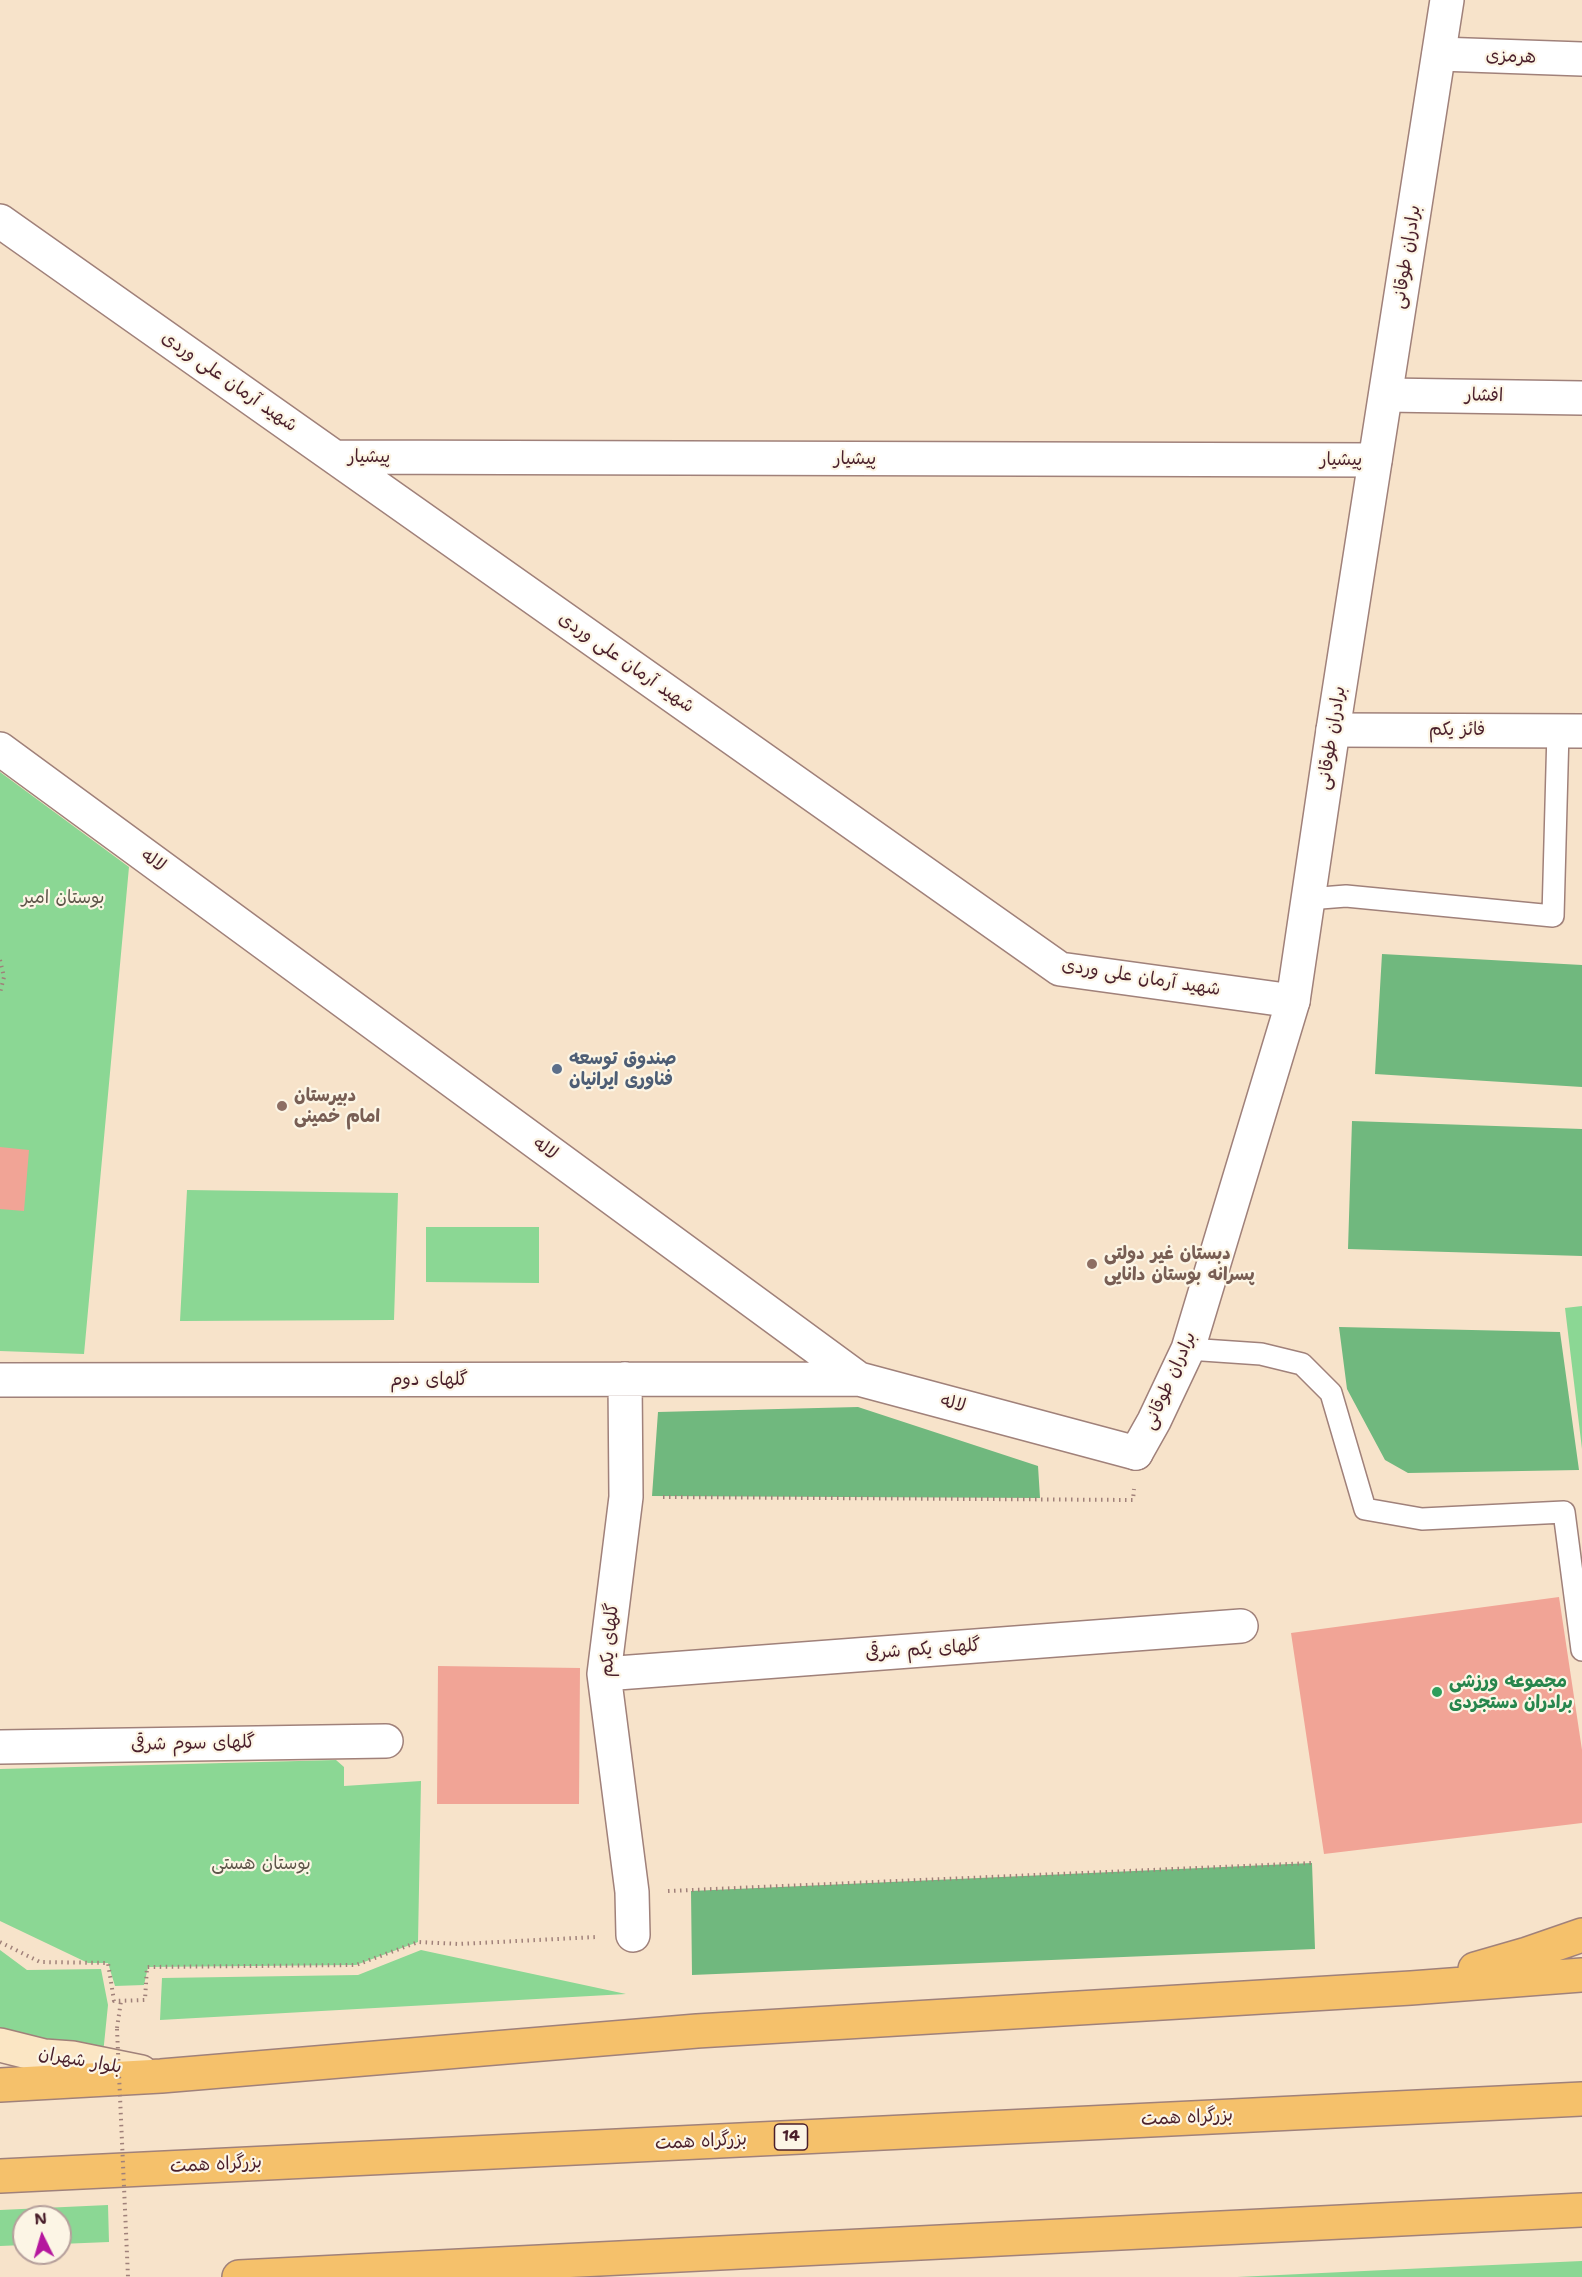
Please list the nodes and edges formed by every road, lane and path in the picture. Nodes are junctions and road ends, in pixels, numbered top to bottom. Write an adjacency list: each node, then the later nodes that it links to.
1 (1447, 0): 2 (street, برادران طوقانی)
2 (1439, 54): 3 (street, هرمزی); 5 (street, برادران طوقانی)
3 (1582, 59)
4 (0, 221): 7 (street, شهید آرمان علی وردی)
5 (1386, 395): 6 (street, افشار); 8 (street, برادران طوقانی)
6 (1582, 398)
7 (335, 457): 8 (street, پیشیار); 15 (street, شهید آرمان علی وردی)
8 (1376, 460): 9 (street, برادران طوقانی)
9 (1333, 730): 10 (street, فائز یکم); 12 (street, برادران طوقانی)
10 (1570, 731): 12 (lane)
11 (0, 749): 18 (street, لاله)
12 (1308, 899): 15 (street, برادران طوقانی)
13 (0, 960): 14 (path)
14 (0, 993)
15 (1293, 1001): 16 (street, برادران طوقانی)
16 (1188, 1348): 20 (street, برادران طوقانی); 23 (lane)
17 (625, 1379): 18 (street, گلهای دوم); 19 (street, گلهای دوم); 21 (street, گلهای یکم)
18 (859, 1379): 20 (street, لاله)
19 (0, 1380)
20 (1136, 1453): 21 (path)
21 (626, 1497): 24 (street, گلهای یکم)
22 (1241, 1626): 24 (street, گلهای یکم شرقی)
23 (1582, 1650)
24 (604, 1674): 28 (street, گلهای یکم)
25 (386, 1741): 26 (street, گلهای سوم شرقی)
26 (0, 1747)
27 (1312, 1863): 28 (path)
28 (632, 1892): 29 (street, گلهای یکم)
29 (633, 1935): 34 (path)
30 (1582, 1935): 33 (highway)
31 (0, 1942): 34 (path)
32 (1582, 1975): 33 (highway)
33 (1412, 1988): 36 (highway)
34 (121, 2001): 41 (path, bridge)
35 (0, 2045): 36 (main road, بلوار شهران)
36 (161, 2076): 37 (highway)
37 (0, 2085)
38 (1582, 2099): 39 (highway, بزرگراه همت / 14)
39 (0, 2175)
40 (1582, 2210): 42 (highway)
41 (128, 2277)
42 (239, 2277)

